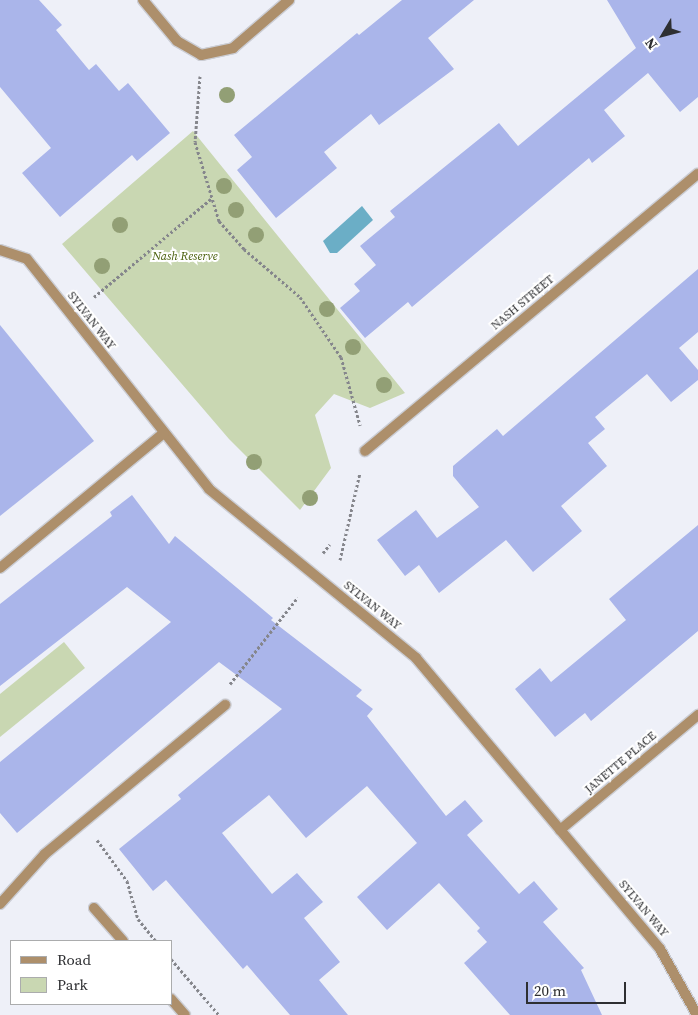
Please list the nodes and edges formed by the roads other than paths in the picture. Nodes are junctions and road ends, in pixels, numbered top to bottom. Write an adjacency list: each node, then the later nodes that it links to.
1 (143, 0): 2 (street)
2 (289, 0)
3 (698, 174): 6 (street, NASH STREET)
4 (0, 250): 5 (street, SYLVAN WAY)
5 (164, 433): 7 (street); 10 (street, SYLVAN WAY)
6 (365, 451)
7 (0, 568)
8 (224, 707): 11 (street)
9 (698, 715): 10 (street, JANETTE PLACE)
10 (560, 830): 16 (street, SYLVAN WAY)
11 (0, 904)
12 (94, 908): 13 (street)
13 (121, 940)
14 (172, 1000): 15 (street)
15 (185, 1015)
16 (697, 1015)

